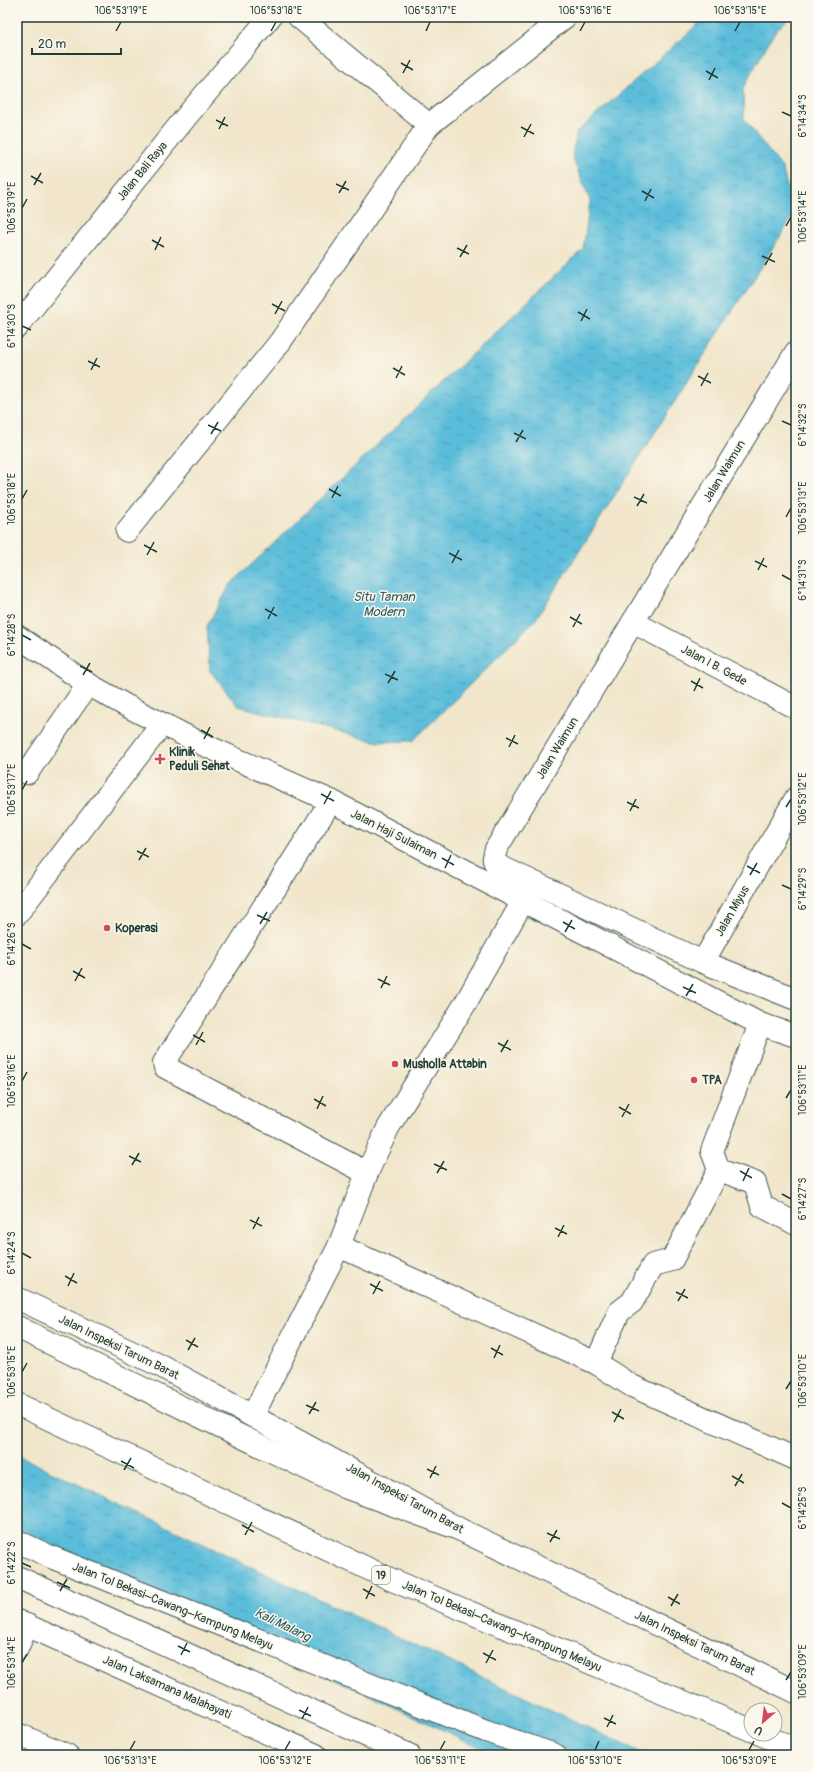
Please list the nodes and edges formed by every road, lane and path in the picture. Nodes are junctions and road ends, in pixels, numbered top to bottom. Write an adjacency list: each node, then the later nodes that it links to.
1 (270, 17): 5 (main road, Jalan Bali Raya)
2 (299, 17): 4 (main road)
3 (565, 17): 4 (main road)
4 (429, 125): 7 (main road)
5 (17, 326)
6 (796, 352): 8 (main road, Jalan Waimun)
7 (127, 531)
8 (633, 622): 11 (main road, Jalan I B. Gede); 18 (main road, Jalan Waimun)
9 (17, 636): 10 (main road, Jalan Haji Sulaiman)
10 (88, 684): 12 (main road, Jalan Haji Sulaiman); 13 (main road)
11 (796, 708)
12 (162, 724): 15 (main road, Jalan Haji Sulaiman); 17 (main road)
13 (27, 773)
14 (796, 798): 18 (main road, Jalan Miyus)
15 (331, 801): 16 (main road, Jalan Haji Sulaiman); 23 (main road)
16 (523, 901): 20 (main road, Jalan Haji Sulaiman); 23 (main road)
17 (17, 914)
18 (703, 962): 19 (main road, Jalan Waimun)
19 (796, 999)
20 (760, 1024): 21 (main road, Jalan Haji Sulaiman); 22 (main road)
21 (796, 1036)
22 (719, 1170): 24 (main road); 28 (main road)
23 (367, 1173): 25 (main road)
24 (796, 1224)
25 (339, 1246): 28 (main road); 30 (main road)
26 (17, 1298): 30 (main road, Jalan Inspeksi Tarum Barat)
27 (17, 1327): 32 (main road)
28 (596, 1363): 31 (main road)
29 (17, 1404): 38 (main road, Jalan Tol Bekasi–Cawang–Kampung Melayu / 19)
30 (253, 1415): 32 (main road, Jalan Inspeksi Tarum Barat)
31 (796, 1459)
32 (459, 1529): 37 (main road, Jalan Inspeksi Tarum Barat)
33 (17, 1541): 45 (main road, Jalan Tol Bekasi–Cawang–Kampung Melayu)
34 (17, 1577): 44 (main road)
35 (22, 1623): 36 (main road); 43 (main road, Jalan Laksamana Malahayati)
36 (17, 1649)
37 (796, 1692)
38 (743, 1727)
39 (17, 1734): 42 (main road)
40 (779, 1742): 41 (main road)
41 (796, 1749)
42 (68, 1755)
43 (316, 1755)
44 (409, 1755)
45 (555, 1755)

